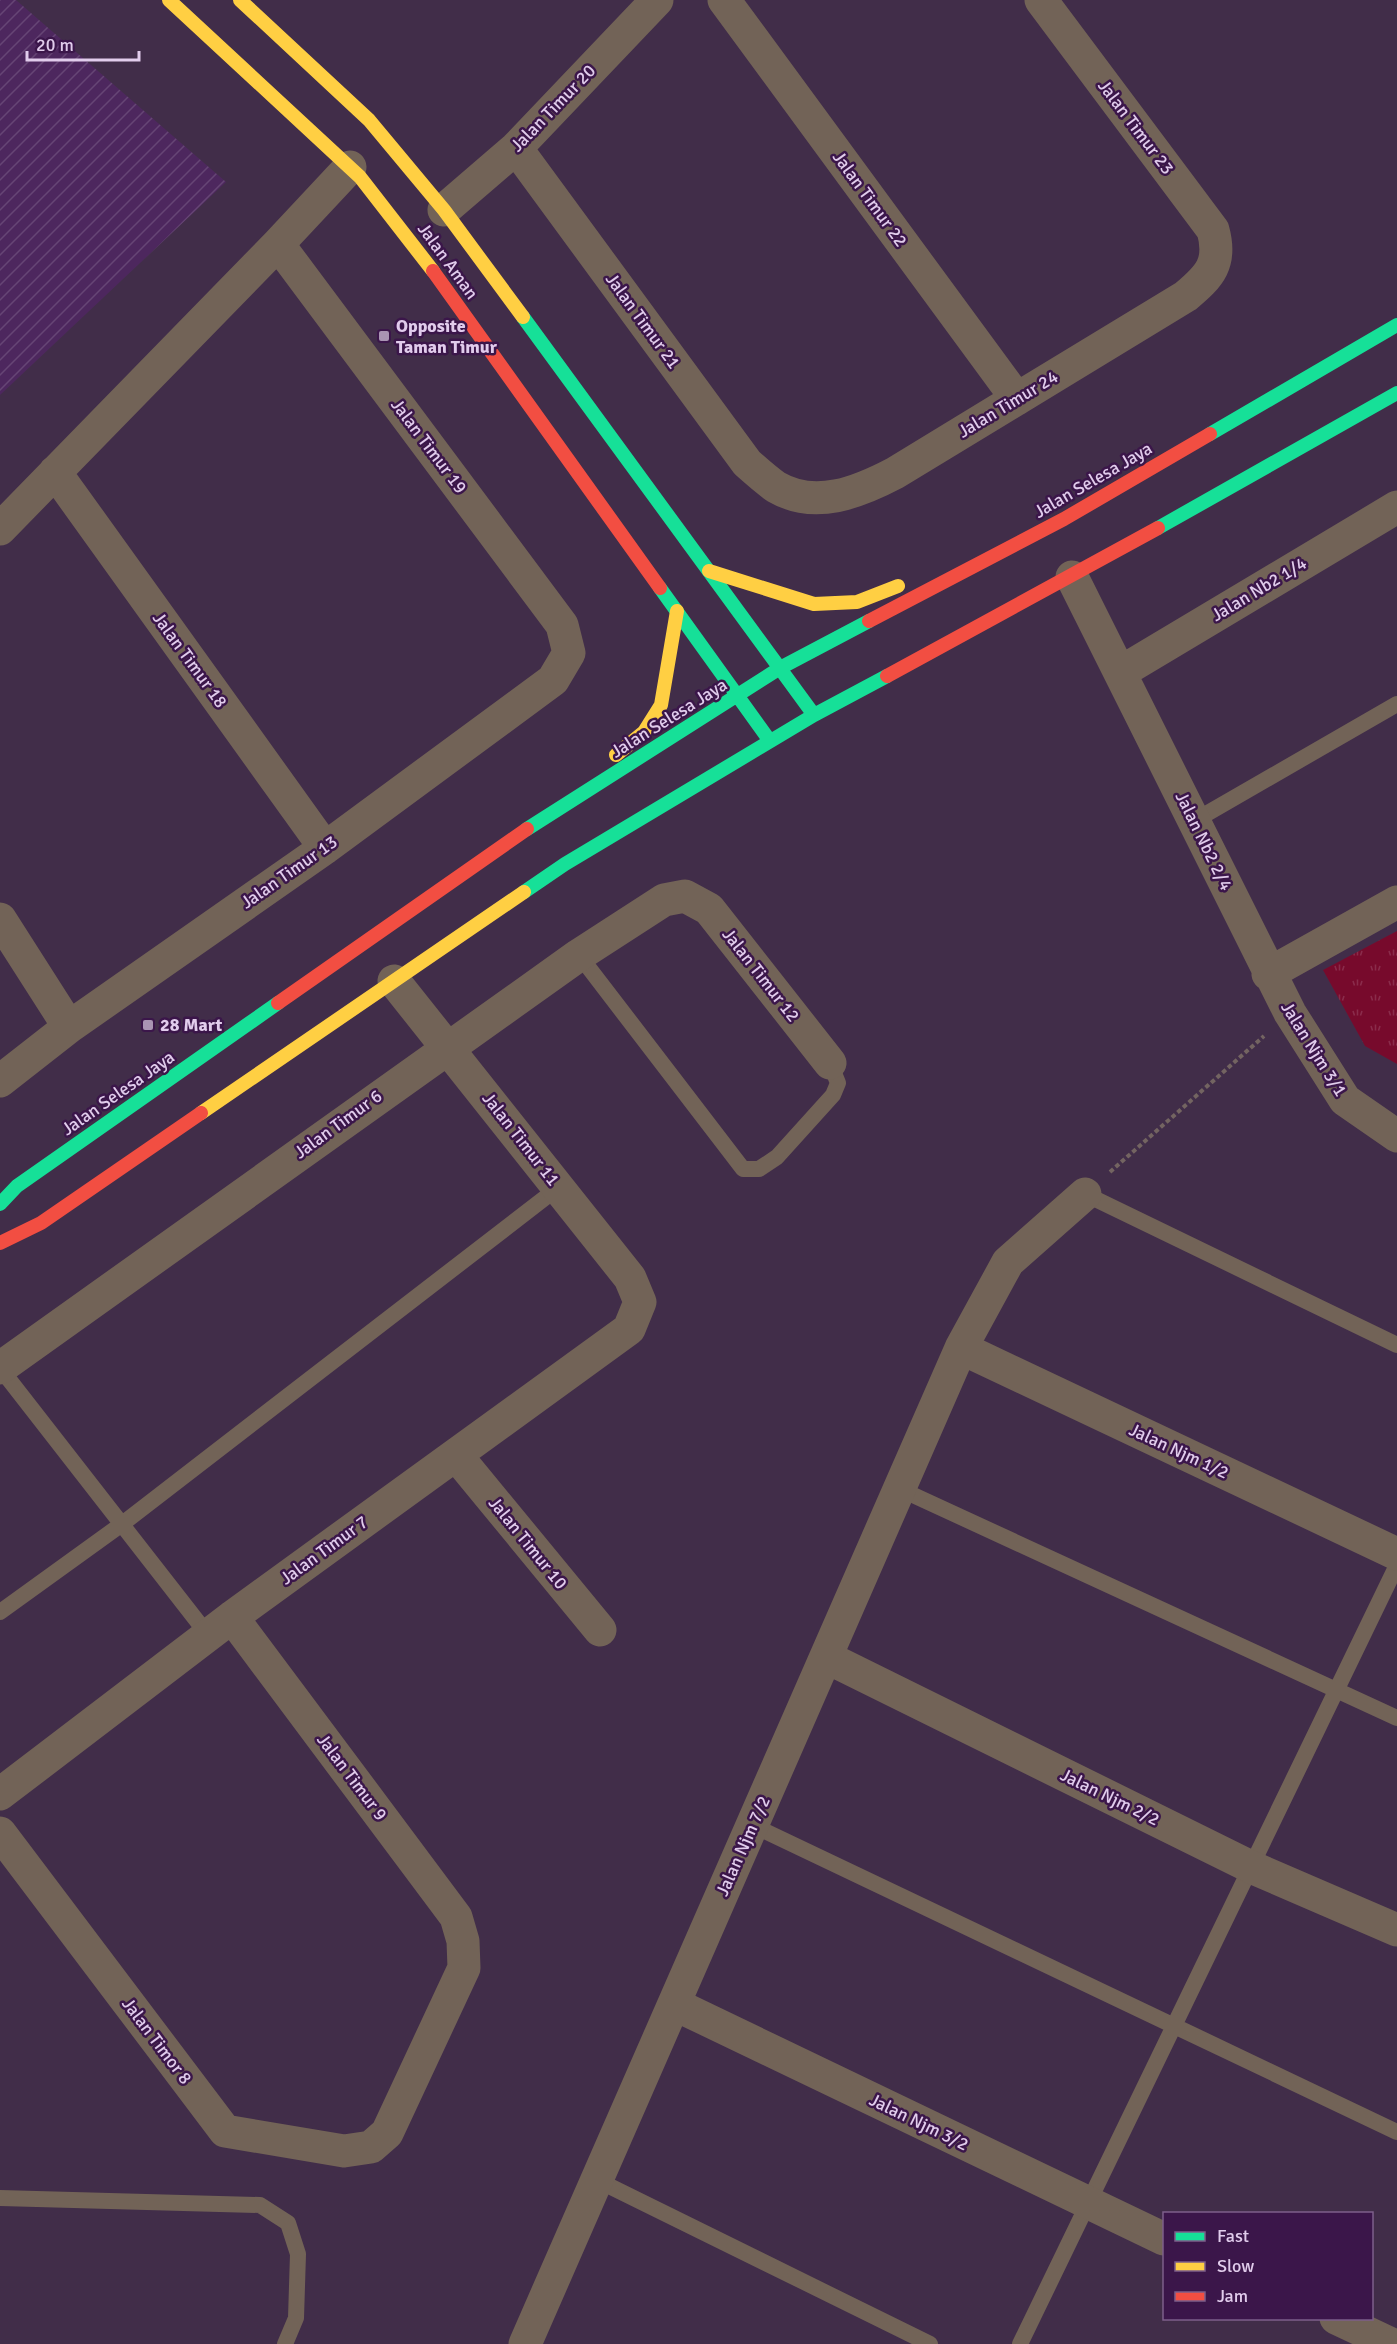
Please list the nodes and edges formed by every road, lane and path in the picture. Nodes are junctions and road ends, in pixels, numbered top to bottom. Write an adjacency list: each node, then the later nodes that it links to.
1 (169, 0): 7 (main road, Jalan Aman)
2 (240, 0): 8 (main road, Jalan Aman)
3 (657, 0): 6 (street, Jalan Timur 20)
4 (724, 0): 13 (street, Jalan Timur 22)
5 (1041, 0): 10 (street, Jalan Timur 23)
6 (516, 148): 8 (street, Jalan Timur 20); 15 (street, Jalan Timur 21)
7 (350, 167): 9 (street); 23 (main road, Jalan Aman)
8 (444, 210): 19 (main road, Jalan Aman)
9 (278, 244): 14 (street); 24 (street, Jalan Timur 19)
10 (1216, 259): 13 (street, Jalan Timur 24)
11 (1397, 325): 17 (main road, Jalan Selesa Jaya)
12 (1397, 393): 21 (main road)
13 (1017, 399): 15 (street, Jalan Timur 24)
14 (55, 472): 18 (street); 33 (street, Jalan Timur 18)
15 (777, 487)
16 (1397, 507): 26 (street, Jalan Nb2 1/4)
17 (1064, 519): 20 (main road); 25 (main road, Jalan Selesa Jaya)
18 (0, 529)
19 (709, 571): 22 (main road); 25 (main road, Jalan Aman)
20 (933, 572)
21 (1072, 577): 26 (street, Jalan Nb2 2/4); 29 (main road)
22 (911, 580)
23 (677, 610): 27 (main road, Jalan Aman); 32 (main road)
24 (569, 653): 33 (street, Jalan Timur 13)
25 (780, 668): 27 (main road, Jalan Selesa Jaya); 29 (main road, Jalan Aman)
26 (1121, 672): 31 (street, Jalan Nb2 2/4)
27 (738, 696): 30 (main road, Jalan Aman); 32 (main road, Jalan Selesa Jaya)
28 (1397, 704): 31 (lane)
29 (814, 715): 30 (main road)
30 (770, 741): 39 (main road)
31 (1194, 821): 38 (street, Jalan Nb2 2/4)
32 (536, 822): 48 (main road, Jalan Selesa Jaya)
33 (325, 848): 41 (street, Jalan Timur 13)
34 (685, 896): 37 (street, Jalan Timur 6); 43 (street, Jalan Timur 12)
35 (1397, 902): 38 (street)
36 (0, 919): 41 (street)
37 (579, 955): 42 (street, Jalan Timur 6); 43 (lane)
38 (1268, 974): 40 (street, Jalan Njm 3/1)
39 (394, 981): 42 (street, Jalan Timur 11); 49 (main road)
40 (1290, 1013): 45 (street, Jalan Njm 3/1); 47 (path)
41 (69, 1027): 44 (street, Jalan Timur 13)
42 (447, 1046): 46 (street, Jalan Timur 11); 53 (street, Jalan Timur 6)
43 (830, 1063)
44 (0, 1081)
45 (1397, 1136)
46 (559, 1187): 50 (street, Jalan Timur 11); 56 (lane)
47 (1085, 1194): 51 (lane); 52 (street, Jalan Njm 7/2)
48 (0, 1204)
49 (0, 1243)
50 (640, 1302): 54 (street, Jalan Timur 7)
51 (1397, 1345)
52 (961, 1348): 55 (street, Jalan Njm 7/2); 57 (street, Jalan Njm 1/2)
53 (0, 1368): 56 (lane)
54 (456, 1455): 60 (street, Jalan Timur 7); 61 (street, Jalan Timur 10)
55 (900, 1489): 62 (street, Jalan Njm 7/2); 63 (lane)
56 (122, 1524): 59 (lane); 60 (lane)
57 (1397, 1554)
58 (1397, 1565): 63 (lane)
59 (0, 1612)
60 (220, 1626): 65 (street, Jalan Timur 7); 73 (street, Jalan Timur 9)
61 (600, 1630)
62 (826, 1657): 66 (street, Jalan Njm 7/2); 68 (street, Jalan Njm 2/2)
63 (1337, 1689): 64 (lane); 68 (lane)
64 (1397, 1718)
65 (0, 1794)
66 (752, 1825): 70 (street, Jalan Njm 7/2); 71 (lane)
67 (0, 1833): 73 (street, Jalan Timor 8)
68 (1251, 1867): 69 (street, Jalan Njm 2/2); 71 (lane)
69 (1397, 1929)
70 (674, 2004): 74 (street, Jalan Njm 7/2); 76 (street, Jalan Njm 3/2)
71 (1174, 2025): 72 (lane); 76 (lane)
72 (1397, 2132)
73 (371, 2147)
74 (597, 2180): 80 (street, Jalan Njm 7/2); 81 (lane)
75 (0, 2198): 79 (lane)
76 (1088, 2204): 77 (street, Jalan Njm 3/2); 82 (lane)
77 (1163, 2239)
78 (1338, 2320): 83 (street)
79 (285, 2344)
80 (525, 2344)
81 (930, 2344)
82 (1020, 2344)
83 (1391, 2344)

